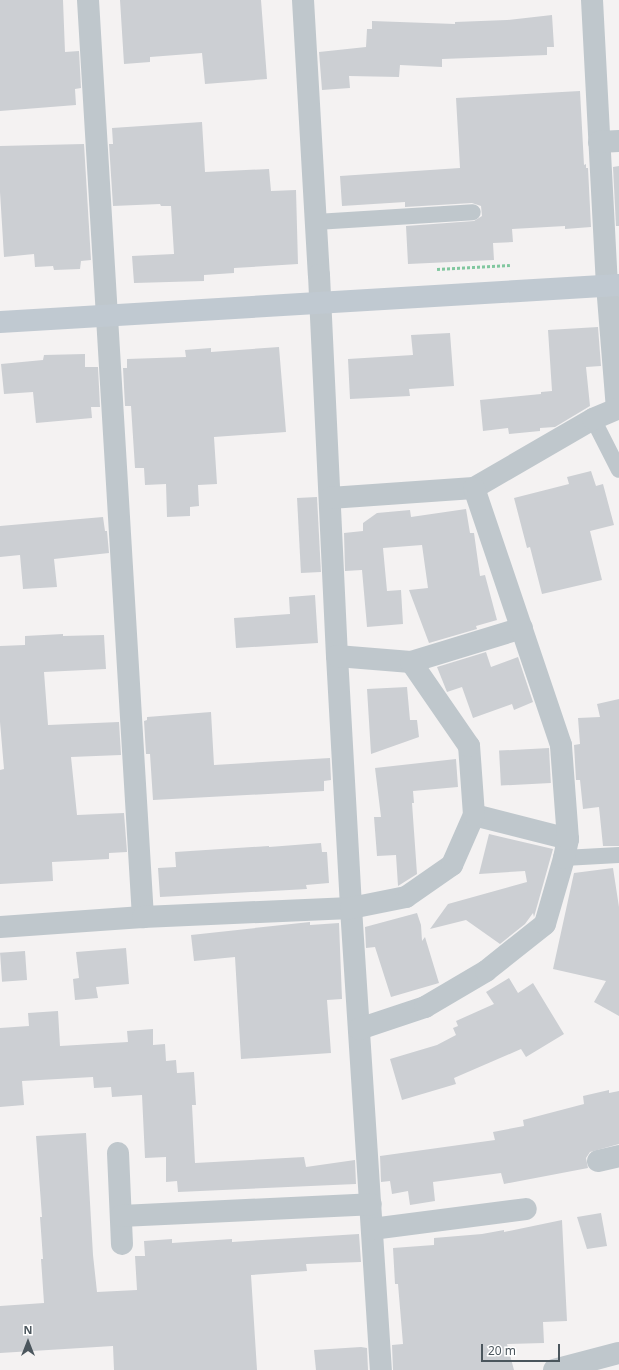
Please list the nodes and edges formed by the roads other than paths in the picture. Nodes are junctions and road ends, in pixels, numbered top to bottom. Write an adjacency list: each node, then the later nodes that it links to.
1 (88, 0): 9 (street)
2 (303, 0): 6 (street)
3 (592, 0): 4 (street)
4 (609, 142): 7 (street)
5 (472, 212): 6 (lane)
6 (316, 222): 8 (street)
7 (613, 285): 8 (street); 11 (street)
8 (320, 302): 9 (street); 15 (street)
9 (106, 316): 10 (street); 23 (street)
10 (0, 322)
11 (618, 408): 12 (street)
12 (592, 419): 13 (lane); 14 (street)
13 (619, 470)
14 (474, 488): 15 (street); 16 (street)
15 (330, 498): 17 (street)
16 (522, 628): 18 (street); 20 (street)
17 (337, 656): 18 (street); 22 (street)
18 (411, 662): 19 (street)
19 (474, 815): 20 (street); 22 (street)
20 (566, 848): 21 (lane); 25 (street)
21 (619, 855)
22 (351, 908): 23 (street); 25 (street)
23 (143, 917): 24 (street)
24 (0, 927)
25 (359, 1029): 29 (street)
26 (118, 1153): 31 (street)
27 (619, 1156): 28 (street)
28 (598, 1161)
29 (371, 1204): 31 (street); 32 (street)
30 (526, 1209): 32 (street)
31 (121, 1216): 33 (street)
32 (372, 1229): 36 (street)
33 (122, 1244)
34 (619, 1353): 35 (street)
35 (566, 1368)
36 (381, 1370)

